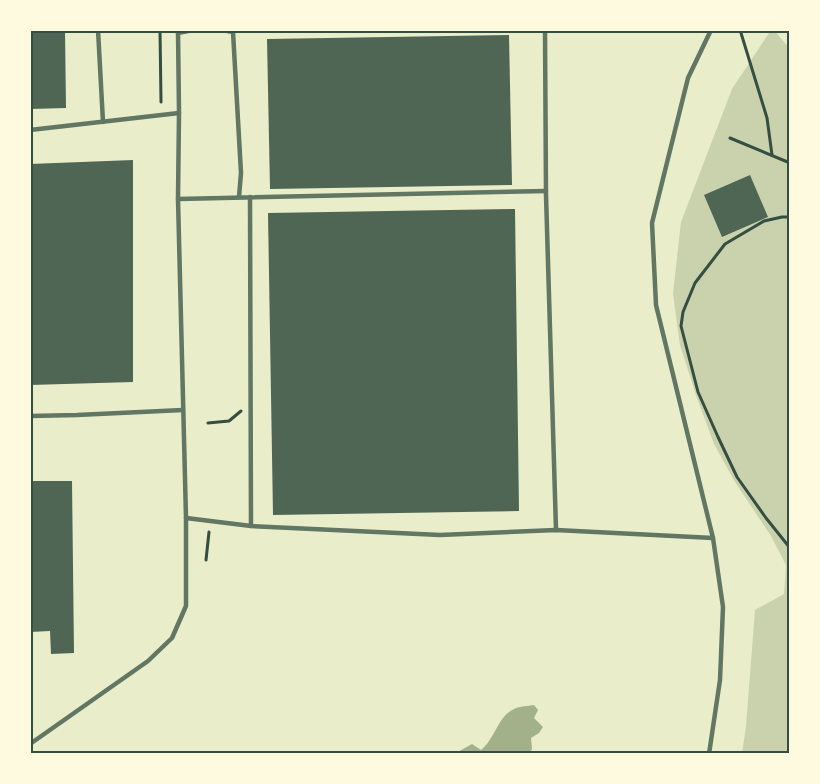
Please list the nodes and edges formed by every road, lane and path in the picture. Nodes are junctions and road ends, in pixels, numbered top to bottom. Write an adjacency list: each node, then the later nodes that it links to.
1 (99, 30): 11 (lane)
2 (160, 30): 9 (path)
3 (193, 30): 7 (lane)
4 (222, 30): 17 (lane)
5 (546, 30): 16 (lane)
6 (711, 30): 29 (lane)
7 (178, 32): 10 (lane)
8 (741, 33): 14 (path)
9 (161, 102)
10 (179, 113): 11 (lane); 19 (lane)
11 (103, 122): 12 (lane)
12 (30, 130)
13 (730, 138): 14 (path)
14 (772, 155): 15 (path)
15 (790, 163)
16 (546, 190): 18 (lane); 27 (lane)
17 (238, 197): 18 (lane); 19 (lane)
18 (250, 197): 26 (lane)
19 (178, 199): 22 (lane)
20 (790, 217): 30 (path)
21 (246, 406): 24 (path)
22 (183, 410): 23 (lane); 25 (lane)
23 (30, 416)
24 (208, 423)
25 (186, 518): 26 (lane); 32 (lane)
26 (251, 526): 27 (lane)
27 (556, 530): 29 (lane)
28 (209, 532): 31 (path)
29 (713, 538): 33 (lane)
30 (790, 548)
31 (206, 560)
32 (30, 744)
33 (709, 754)

